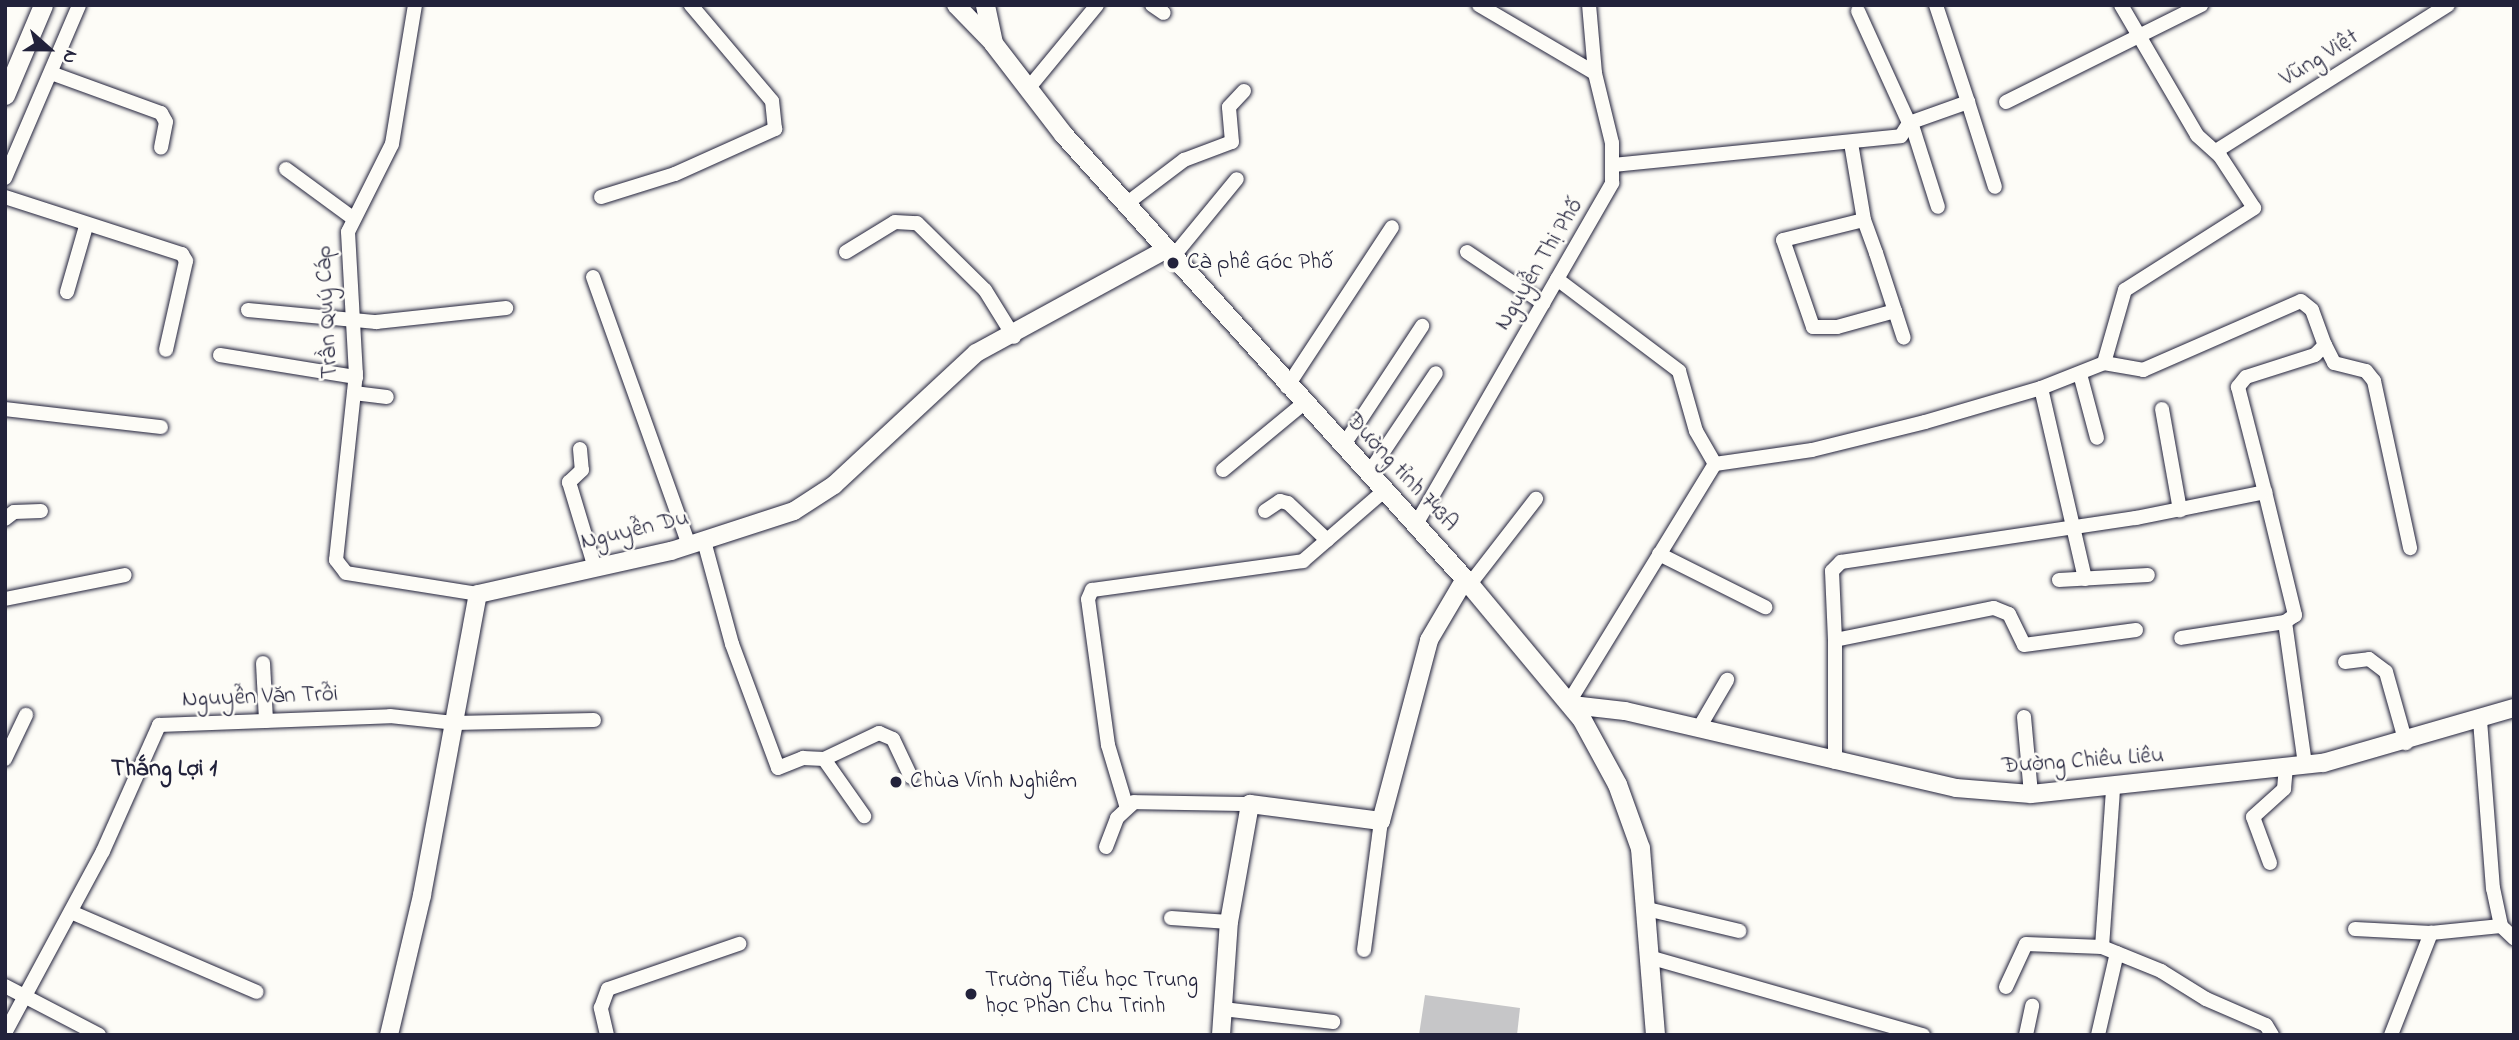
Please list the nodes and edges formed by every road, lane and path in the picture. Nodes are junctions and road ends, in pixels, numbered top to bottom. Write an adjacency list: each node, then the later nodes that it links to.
1 (43, 5): 21 (main road)
2 (79, 5): 17 (street)
3 (415, 5): 37 (street, Trần Quý Cáp)
4 (691, 5): 34 (street)
5 (956, 5): 16 (street)
6 (985, 5): 16 (main road, Đường tỉnh 743A)
7 (1097, 5): 19 (street)
8 (1479, 5): 18 (street)
9 (1589, 5): 18 (street, Nguyễn Thị Phố)
10 (1936, 5): 22 (street)
11 (2121, 5): 15 (street)
12 (2201, 5): 15 (street)
13 (2448, 5): 27 (street, Vũng Việt)
14 (1858, 10): 24 (street)
15 (2139, 40): 23 (street); 27 (street)
16 (993, 43): 19 (main road, Đường tỉnh 743A)
17 (51, 73): 26 (street); 30 (street)
18 (1595, 73): 28 (street, Nguyễn Thị Phố)
19 (1027, 90): 35 (main road, Đường tỉnh 743A)
20 (1244, 91): 35 (street)
21 (5, 95)
22 (1968, 102): 24 (street); 32 (street)
23 (2006, 102)
24 (1910, 122): 25 (street); 36 (street)
25 (1851, 144): 28 (street); 38 (street)
26 (161, 148)
27 (2216, 151): 58 (street)
28 (1613, 166): 45 (street, Nguyễn Thị Phố)
29 (286, 169): 37 (street)
30 (5, 178)
31 (1237, 179): 43 (street, Nguyễn Du)
32 (1995, 187)
33 (5, 197): 39 (street)
34 (601, 197)
35 (1126, 204): 43 (main road, Đường tỉnh 743A)
36 (1938, 208)
37 (354, 219): 51 (street, Trần Quý Cáp)
38 (1864, 220): 50 (street); 50 (street)
39 (86, 226): 46 (street); 56 (street)
40 (1392, 227): 62 (street)
41 (846, 253): 53 (street)
42 (1467, 253): 47 (street)
43 (1168, 254): 53 (street, Nguyễn Du); 62 (main road, Đường tỉnh 743A)
44 (593, 277): 86 (street)
45 (1557, 279): 47 (street, Nguyễn Thị Phố); 73 (street)
46 (67, 292)
47 (1543, 303): 83 (street, Nguyễn Thị Phố)
48 (506, 308): 51 (street)
49 (248, 310): 51 (street)
50 (1895, 310): 54 (street)
51 (355, 321): 61 (street, Trần Quý Cáp)
52 (1422, 326): 71 (street)
53 (1014, 337): 86 (street, Nguyễn Du)
54 (1904, 338)
55 (2325, 345): 58 (street); 77 (street); 87 (street)
56 (166, 350)
57 (220, 355): 61 (street)
58 (2104, 363): 60 (street)
59 (1436, 373): 75 (street)
60 (2080, 374): 63 (street); 70 (street)
61 (356, 377): 64 (street, Trần Quý Cáp)
62 (1287, 387): 66 (main road, Đường tỉnh 743A)
63 (2041, 388): 73 (street); 84 (street)
64 (354, 393): 65 (street); 95 (street, Trần Quý Cáp)
65 (387, 397)
66 (1304, 403): 71 (main road, Đường tỉnh 743A); 74 (street)
67 (5, 409): 69 (street)
68 (2162, 409): 79 (street)
69 (161, 427)
70 (2097, 438)
71 (1343, 446): 75 (main road, Đường tỉnh 743A)
72 (580, 449): 89 (street)
73 (1715, 464): 88 (street)
74 (1223, 470)
75 (1369, 473): 76 (main road, Đường tỉnh 743A)
76 (1385, 490): 83 (main road, Đường tỉnh 743A); 85 (street)
77 (2265, 492): 79 (street); 98 (street)
78 (1536, 499): 94 (street)
79 (2180, 510): 84 (street)
80 (41, 511): 82 (street)
81 (1265, 511): 85 (street)
82 (5, 519)
83 (1415, 526): 94 (main road, Đường tỉnh 743A)
84 (2077, 527): 92 (street); 101 (street)
85 (1327, 540): 124 (street)
86 (697, 543): 89 (street, Nguyễn Du); 116 (street)
87 (2410, 548)
88 (1659, 554): 97 (street); 105 (street)
89 (594, 565): 95 (street, Nguyễn Du)
90 (125, 575): 96 (street)
91 (2148, 575): 92 (street)
92 (2085, 579): 93 (street)
93 (2059, 580)
94 (1467, 582): 105 (main road, Đường tỉnh 743A); 126 (street)
95 (478, 594): 112 (street)
96 (5, 599)
97 (1765, 607)
98 (2285, 622): 100 (street); 118 (street)
99 (2137, 630): 101 (street)
100 (2182, 638)
101 (1835, 640): 117 (street)
102 (2345, 662): 114 (street)
103 (263, 663): 111 (street)
104 (1727, 680): 113 (street)
105 (1570, 704): 113 (street, Đường Chiêu Liêu); 129 (main road, Đường tỉnh 743A)
106 (2514, 708): 110 (street, Đường Chiêu Liêu)
107 (26, 715): 115 (street)
108 (2024, 717): 122 (street)
109 (594, 720): 112 (street, Nguyễn Văn Trỗi)
110 (2480, 720): 114 (street, Đường Chiêu Liêu); 133 (street)
111 (266, 722): 112 (street, Nguyễn Văn Trỗi); 130 (street, Nguyễn Văn Trỗi)
112 (454, 723): 152 (street)
113 (1699, 728): 117 (street, Đường Chiêu Liêu)
114 (2406, 743): 118 (street, Đường Chiêu Liêu)
115 (5, 759)
116 (824, 760): 120 (street); 125 (street)
117 (1835, 762): 122 (street, Đường Chiêu Liêu)
118 (2305, 765): 119 (street, Đường Chiêu Liêu)
119 (2286, 767): 121 (street, Đường Chiêu Liêu); 128 (street)
120 (911, 777)
121 (2113, 788): 122 (street, Đường Chiêu Liêu); 139 (street)
122 (2031, 794)
123 (1250, 804): 124 (street); 126 (street); 132 (street)
124 (1126, 805): 127 (street)
125 (864, 816)
126 (1381, 821): 140 (street)
127 (1106, 847)
128 (2270, 863)
129 (1647, 909): 135 (street); 142 (main road, Đường tỉnh 743A)
130 (71, 912): 145 (street); 146 (street, Nguyễn Văn Trỗi)
131 (1171, 918): 132 (street)
132 (1229, 922): 148 (street)
133 (2501, 926): 136 (street); 137 (street)
134 (2355, 929): 136 (street)
135 (1739, 931)
136 (2431, 933): 160 (street)
137 (2514, 939)
138 (739, 944): 153 (street)
139 (2102, 947): 141 (street); 144 (street)
140 (1364, 950)
141 (2117, 953): 158 (street); 159 (street)
142 (1652, 958): 155 (main road, Đường tỉnh 743A); 156 (street)
143 (5, 986): 146 (street)
144 (2006, 987)
145 (257, 992)
146 (22, 998): 150 (street, Nguyễn Văn Trỗi); 151 (street)
147 (2032, 1006): 157 (street)
148 (1223, 1009): 149 (street); 154 (street)
149 (1333, 1022)
150 (5, 1033)
151 (99, 1035)
152 (389, 1035)
153 (607, 1035)
154 (1222, 1035)
155 (1655, 1035)
156 (1923, 1035)
157 (2026, 1035)
158 (2098, 1035)
159 (2272, 1035)
160 (2391, 1035)

